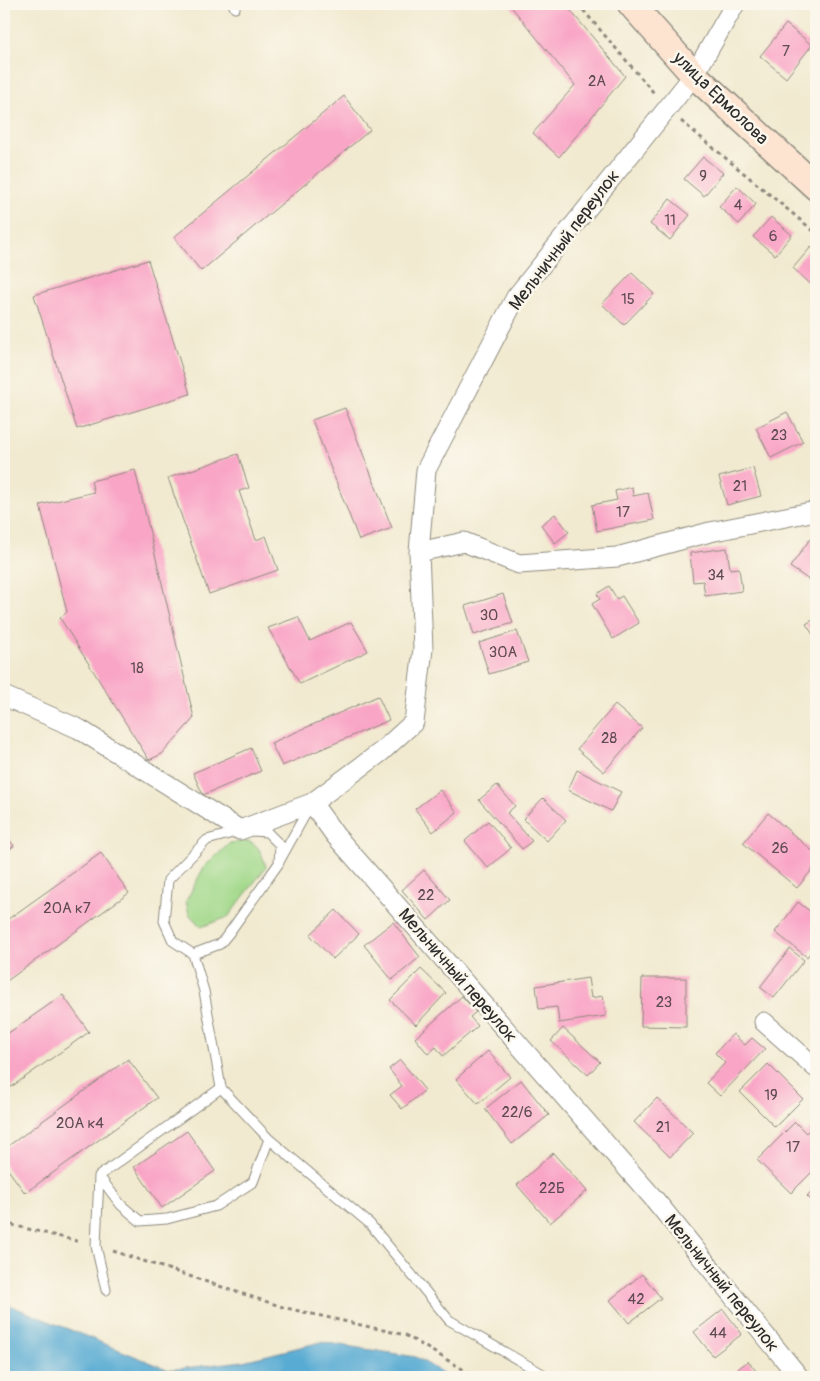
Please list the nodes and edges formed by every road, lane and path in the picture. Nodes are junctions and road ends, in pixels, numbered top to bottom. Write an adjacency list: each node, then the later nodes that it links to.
1 (578, 4): 5 (path)
2 (631, 4): 4 (street, улица Ермолова)
3 (735, 4): 4 (street, Мельничный переулок)
4 (694, 75): 5 (street, Мельничный переулок); 6 (street, улица Ермолова)
5 (667, 108): 7 (path); 9 (street, Мельничный переулок)
6 (816, 187)
7 (816, 234)
8 (816, 511): 9 (street)
9 (419, 552): 11 (street, Мельничный переулок)
10 (4, 696): 12 (street)
11 (312, 803): 12 (street); 13 (lane); 25 (street, Мельничный переулок)
12 (240, 830): 13 (lane); 14 (lane)
13 (279, 863): 14 (lane)
14 (193, 954): 17 (lane)
15 (764, 1022): 16 (street)
16 (816, 1068)
17 (221, 1088): 18 (lane); 19 (lane)
18 (269, 1139): 19 (lane); 24 (lane)
19 (99, 1176): 21 (lane)
20 (4, 1223): 21 (path)
21 (96, 1246): 22 (lane); 23 (path)
22 (106, 1290)
23 (476, 1377)
24 (543, 1377)
25 (799, 1377)

